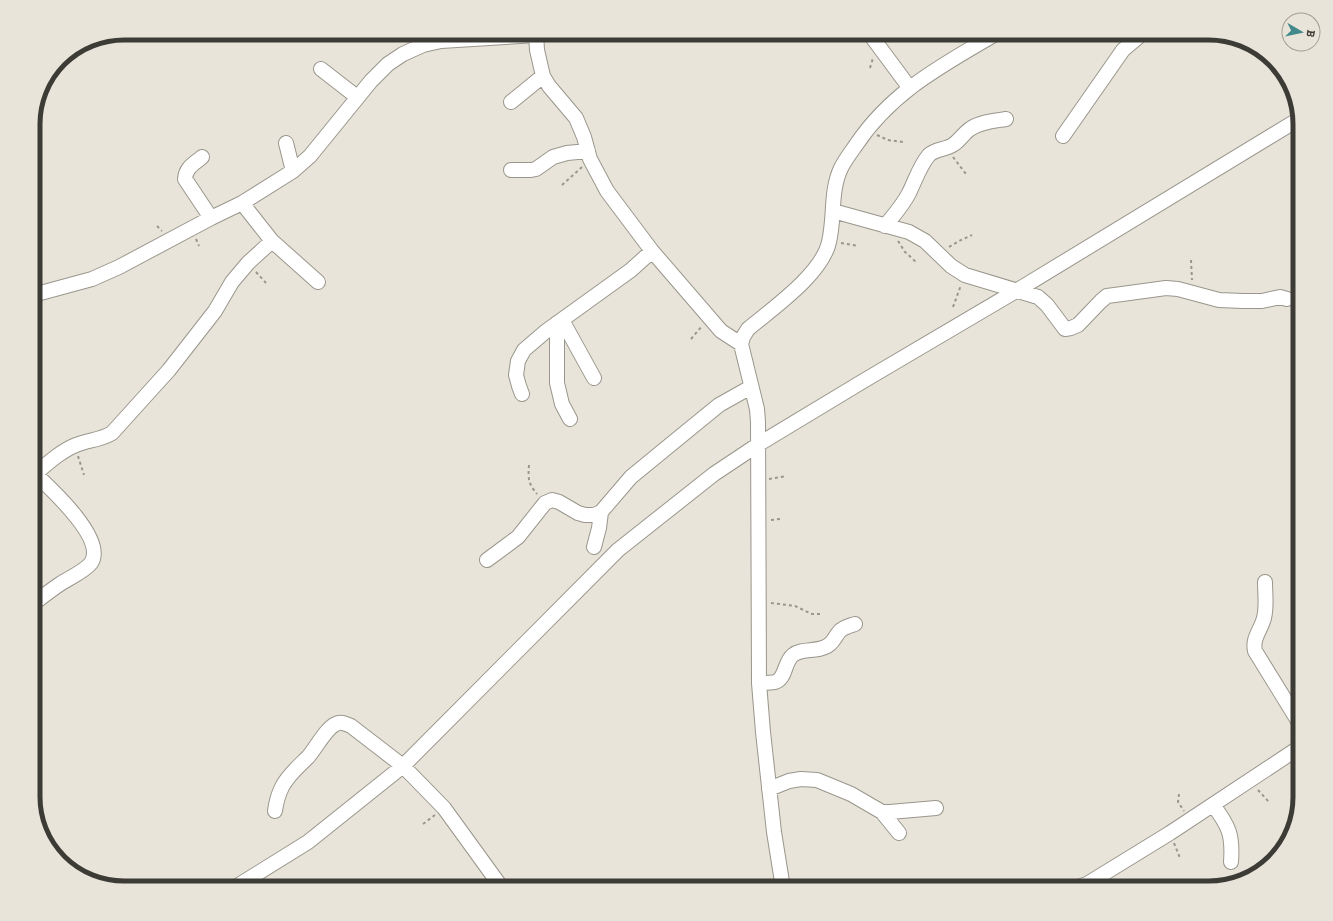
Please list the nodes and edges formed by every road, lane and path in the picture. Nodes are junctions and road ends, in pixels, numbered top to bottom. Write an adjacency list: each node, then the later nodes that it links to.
1 (433, 40): 9 (street)
2 (536, 40): 7 (street)
3 (874, 40): 8 (street)
4 (985, 40): 8 (street)
5 (1135, 40): 14 (street)
6 (321, 69): 9 (street)
7 (543, 76): 10 (street); 18 (street)
8 (909, 87): 13 (street)
9 (357, 97): 21 (street)
10 (511, 102)
11 (1006, 119): 17 (street)
12 (1293, 123): 40 (street)
13 (868, 129): 15 (path); 25 (street)
14 (1062, 136)
15 (903, 142)
16 (286, 143): 21 (street)
17 (946, 148): 22 (path); 27 (street)
18 (589, 155): 20 (street); 23 (path); 32 (street)
19 (202, 157): 26 (street)
20 (511, 170)
21 (294, 171): 24 (street)
22 (966, 174)
23 (562, 185)
24 (242, 203): 26 (street); 29 (street)
25 (833, 211): 27 (street); 30 (street)
26 (211, 218): 41 (street)
27 (890, 227): 33 (street); 35 (path)
28 (972, 235): 33 (path)
29 (272, 241): 36 (street); 38 (street)
30 (830, 241): 31 (path); 48 (street)
31 (858, 246)
32 (652, 251): 45 (street); 46 (street)
33 (939, 255): 37 (street)
34 (1191, 260): 42 (path)
35 (916, 262)
36 (248, 263): 39 (path); 54 (street)
37 (965, 275): 40 (street); 44 (path)
38 (318, 282)
39 (266, 283)
40 (1016, 291): 42 (street); 53 (street)
41 (40, 293)
42 (1192, 293): 43 (street)
43 (1287, 299)
44 (953, 307)
45 (709, 317): 47 (path); 48 (street)
46 (560, 322): 49 (street); 51 (street); 52 (street)
47 (691, 340)
48 (741, 344): 50 (street)
49 (594, 378)
50 (751, 387): 53 (street); 62 (street)
51 (522, 394)
52 (570, 419)
53 (759, 444): 60 (street); 73 (street)
54 (75, 446): 56 (street); 57 (path)
55 (529, 465): 61 (path)
56 (40, 469)
57 (84, 475)
58 (786, 476): 60 (path)
59 (40, 478): 66 (street)
60 (758, 481): 67 (street)
61 (544, 502): 62 (street); 64 (street)
62 (601, 512): 63 (street)
63 (594, 547)
64 (487, 560)
65 (1265, 582): 71 (street)
66 (40, 599)
67 (758, 602): 68 (path); 70 (street)
68 (822, 614)
69 (855, 624): 70 (street)
70 (759, 683): 75 (street)
71 (1293, 713)
72 (1293, 751): 74 (street)
73 (403, 766): 80 (street); 85 (street); 86 (street)
74 (1249, 781): 77 (path); 78 (street)
75 (769, 789): 81 (street); 87 (street)
76 (1179, 794): 82 (path)
77 (1269, 802)
78 (1213, 805): 82 (street); 84 (street)
79 (936, 808): 81 (street)
80 (275, 811)
81 (882, 812): 83 (street)
82 (1190, 820): 88 (street)
83 (900, 833)
84 (1231, 862)
85 (245, 881)
86 (497, 881)
87 (782, 881)
88 (1095, 881)

